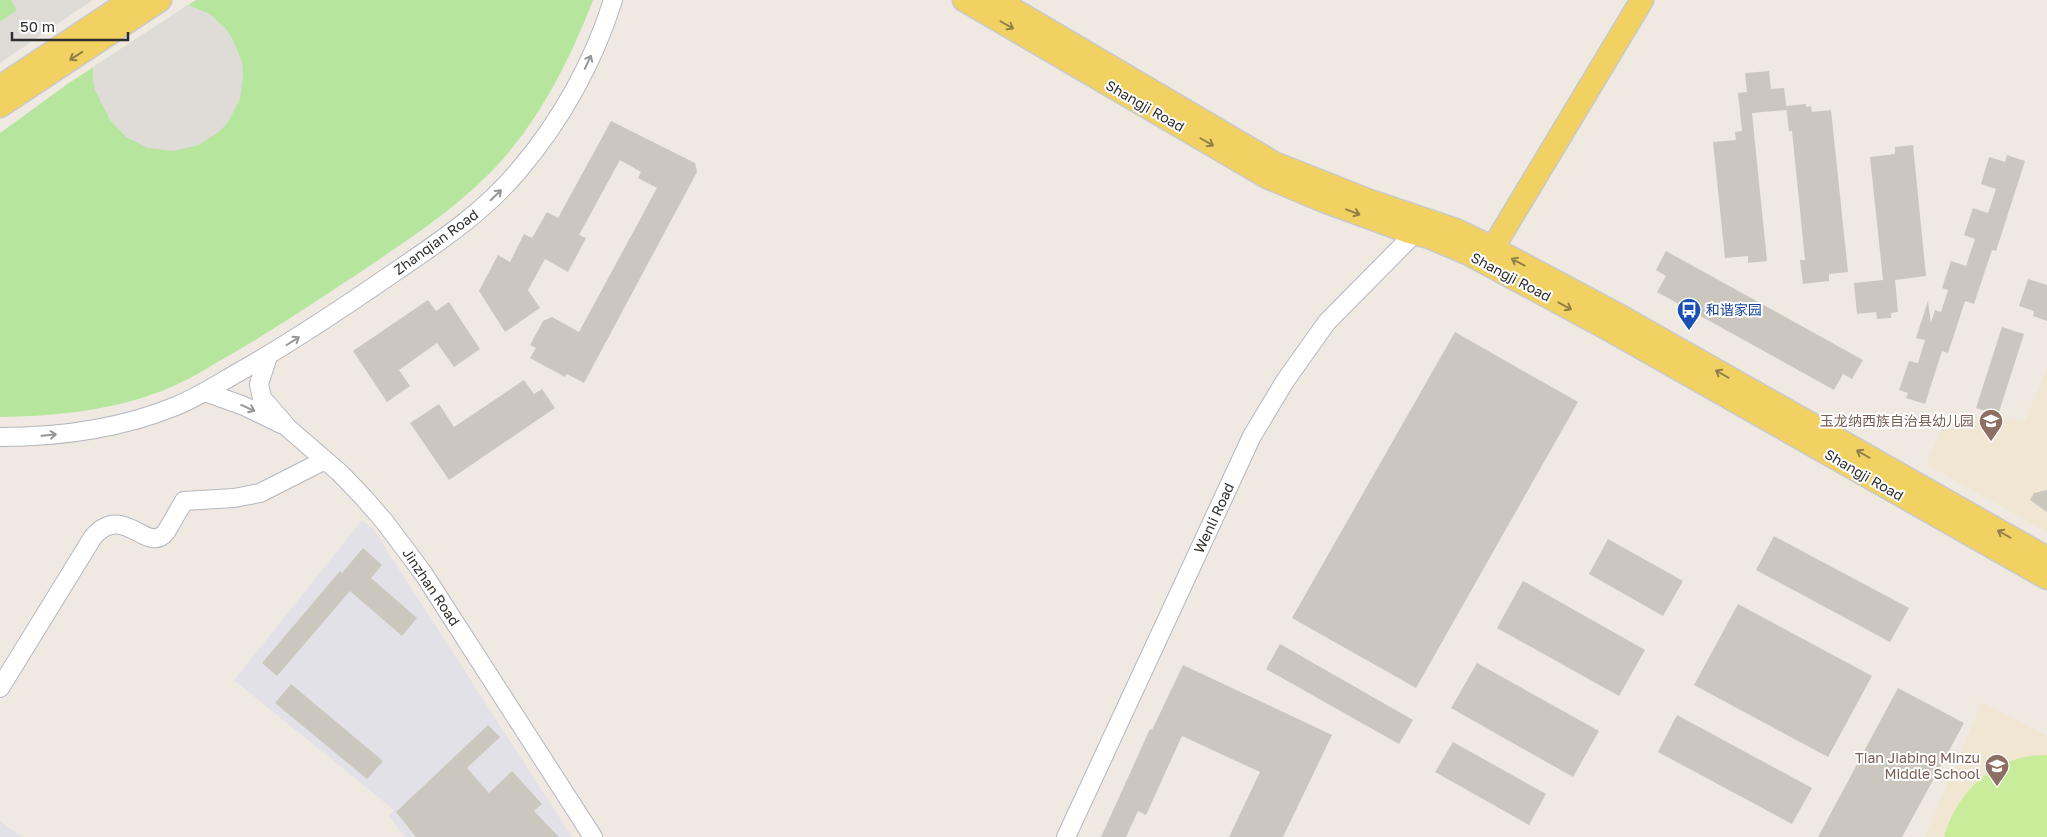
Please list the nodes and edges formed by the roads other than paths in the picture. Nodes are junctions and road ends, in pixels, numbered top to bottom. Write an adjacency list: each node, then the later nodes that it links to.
1 (131, 0): 8 (main road)
2 (160, 0): 9 (main road, one-way to 9)
3 (613, 0): 12 (street, Zhanqian Road, one-way to 3)
4 (964, 0): 10 (main road, Shangji Road, one-way to 10)
5 (997, 0): 11 (main road, Shangji Road)
6 (1628, 0): 11 (main road)
7 (1642, 0): 11 (main road)
8 (0, 87)
9 (0, 106)
10 (1415, 233): 11 (main road, Shangji Road); 21 (street, Wenli Road)
11 (1484, 252): 17 (main road, Shangji Road, one-way to 11); 18 (main road, Shangji Road, one-way to 18)
12 (268, 356): 13 (street, Zhanqian Road); 14 (street, Jinzhan Road)
13 (205, 392): 14 (street, one-way to 14); 15 (street, Zhanqian Road, one-way to 13)
14 (288, 428): 16 (street, Jinzhan Road)
15 (0, 437)
16 (325, 460): 19 (street); 20 (street, Jinzhan Road)
17 (2047, 558)
18 (2047, 578)
19 (0, 688)
20 (593, 837)
21 (1066, 837)

